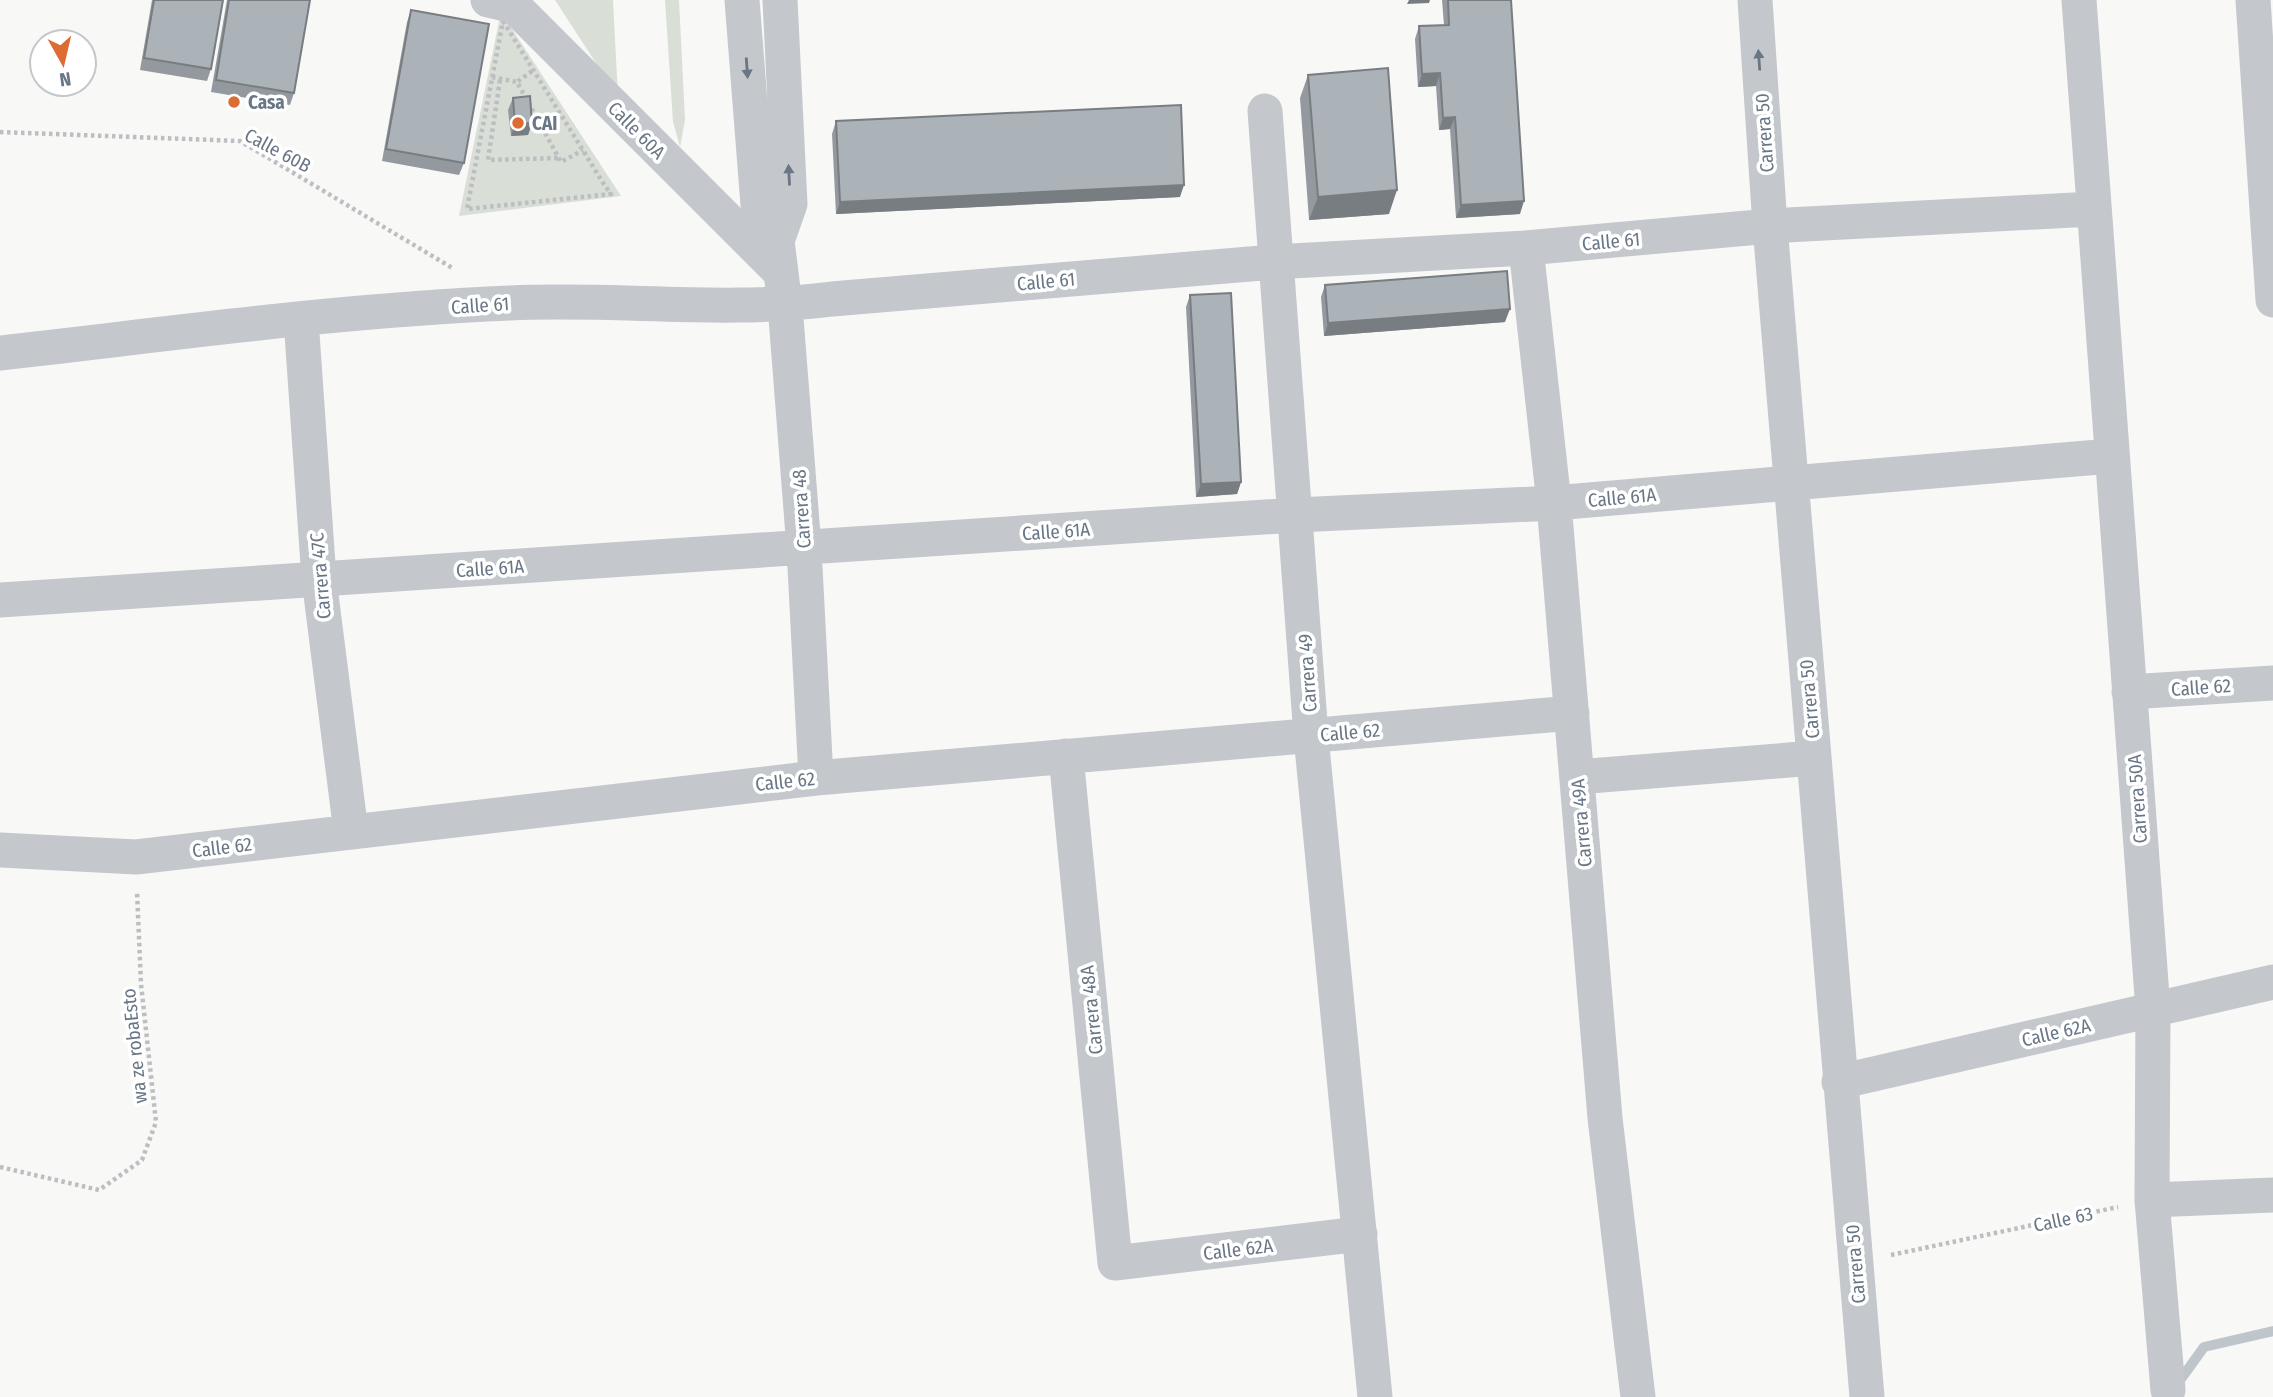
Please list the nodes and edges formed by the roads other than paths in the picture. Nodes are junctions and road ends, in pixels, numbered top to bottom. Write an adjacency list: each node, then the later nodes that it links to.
1 (742, 0): 12 (street, Carrera 48, one-way to 12)
2 (780, 0): 12 (street, Carrera 48, one-way to 2)
3 (1755, 0): 9 (street, Carrera 50, one-way to 3)
4 (2079, 0): 8 (street, Carrera 50A)
5 (2253, 0): 13 (street)
6 (505, 2): 12 (street, Calle 60A)
7 (1265, 111): 11 (street, Carrera 49)
8 (2092, 209): 9 (street, Calle 61); 16 (street, Carrera 50A)
9 (1770, 226): 10 (street, Calle 61); 17 (street, Carrera 50)
10 (1526, 248): 11 (street, Calle 61); 18 (street, Carrera 49A)
11 (1274, 262): 12 (street, Calle 61); 19 (street, Carrera 49)
12 (781, 273): 14 (street, Calle 61); 20 (street, Carrera 48)
13 (2273, 300)
14 (301, 319): 15 (street, Calle 61); 21 (street, Carrera 47C)
15 (0, 353)
16 (2111, 456): 17 (street, Calle 61A); 24 (street, Carrera 50A)
17 (1791, 483): 18 (street, Calle 61A); 28 (street, Carrera 50)
18 (1554, 503): 19 (street, Calle 61A); 25 (street, Carrera 49A)
19 (1296, 515): 20 (street, Calle 61A); 26 (street, Carrera 49)
20 (804, 548): 21 (street, Calle 61A); 29 (street, Carrera 48)
21 (319, 579): 22 (street, Calle 61A); 31 (street, Carrera 47C)
22 (0, 600)
23 (2273, 683): 24 (street, Calle 62)
24 (2129, 692): 34 (street, Carrera 50A)
25 (1572, 713): 26 (street, Calle 62); 30 (street, Carrera 49A)
26 (1311, 736): 27 (street, Calle 62); 38 (street, Carrera 49)
27 (1066, 756): 29 (street, Calle 62); 39 (street, Carrera 48A)
28 (1814, 758): 30 (street); 35 (street, Carrera 50)
29 (816, 778): 31 (street, Calle 62)
30 (1577, 778): 42 (street, Carrera 49A)
31 (351, 832): 32 (street, Calle 62)
32 (0, 850)
33 (2273, 982): 34 (street, Calle 62A)
34 (2153, 1010): 35 (street, Calle 62A); 37 (street, Carrera 50A)
35 (1839, 1082): 43 (street, Carrera 50)
36 (2273, 1195): 37 (street)
37 (2152, 1200): 40 (street, Carrera 50A)
38 (1360, 1234): 39 (street, Calle 62A); 41 (street, Carrera 49)
39 (1115, 1263)
40 (2168, 1390)
41 (1375, 1397)
42 (1638, 1397)
43 (1867, 1397)

